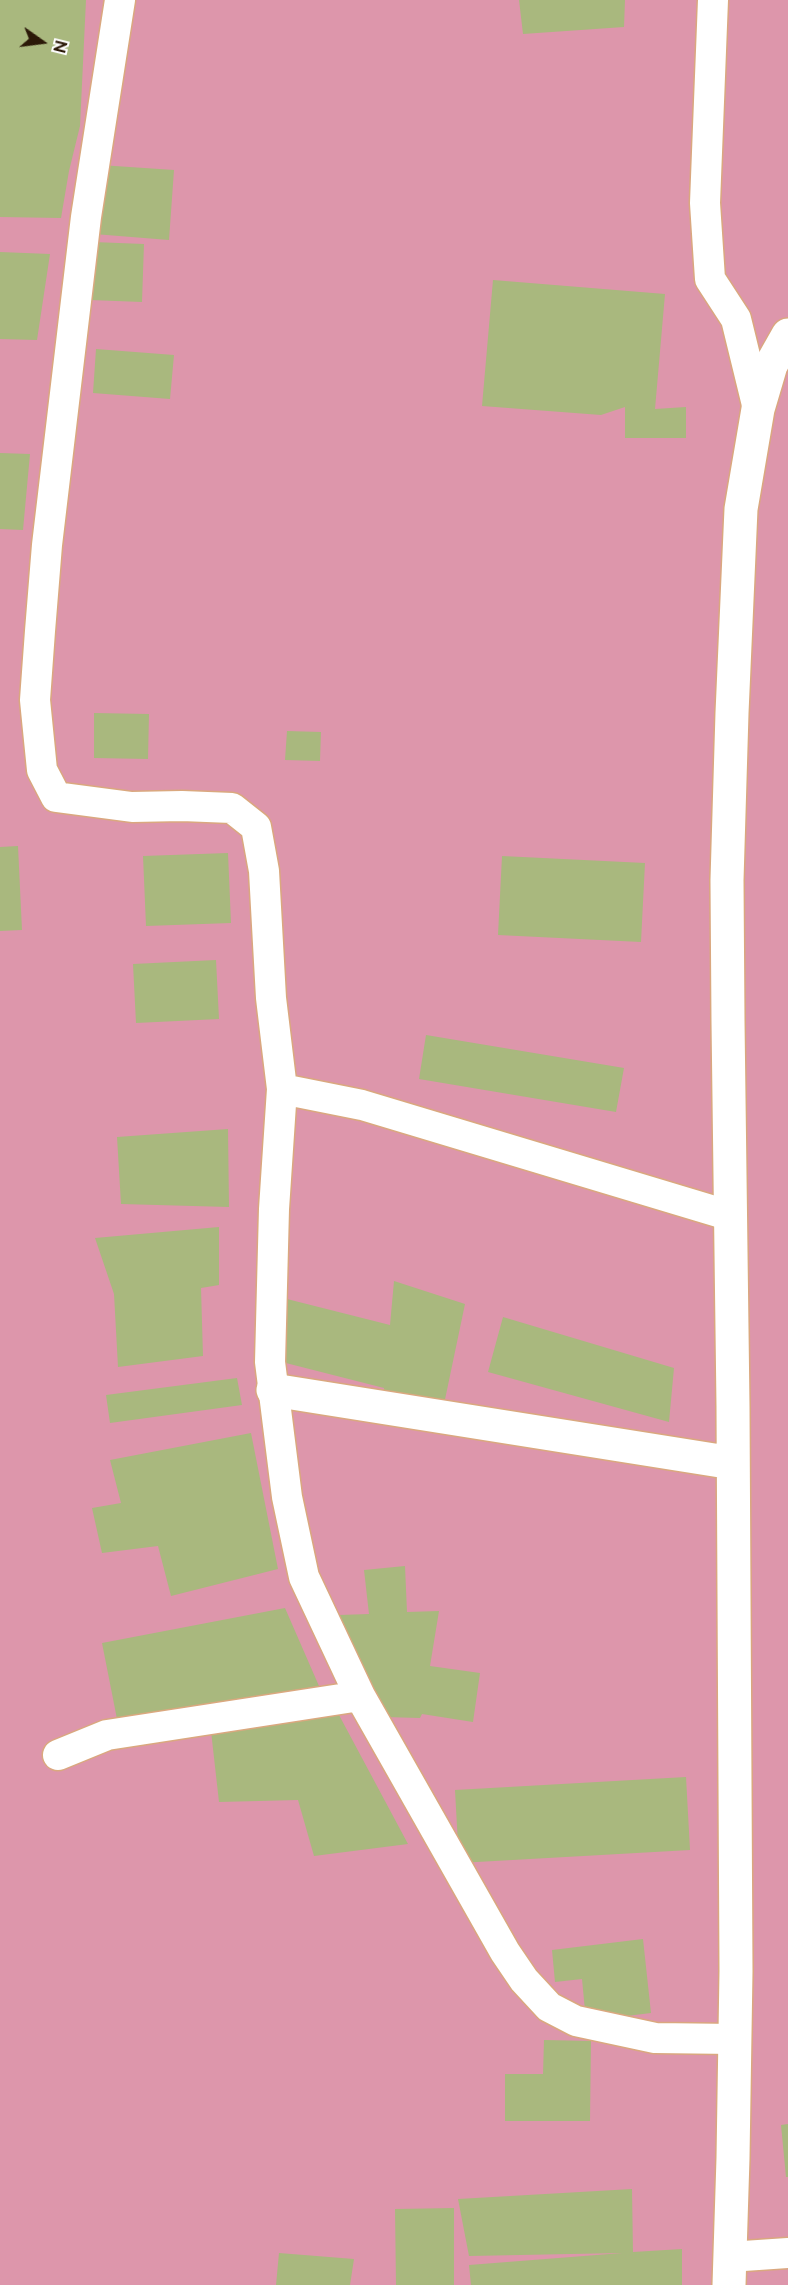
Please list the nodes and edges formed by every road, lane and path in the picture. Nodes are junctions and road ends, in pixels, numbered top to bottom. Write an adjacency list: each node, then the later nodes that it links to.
1 (120, 0): 5 (street)
2 (713, 0): 4 (street)
3 (788, 335): 4 (main road)
4 (758, 409): 6 (main road)
5 (282, 1089): 6 (street); 7 (street)
6 (731, 1216): 8 (main road)
7 (273, 1390): 8 (main road); 9 (street)
8 (733, 1463): 11 (main road)
9 (360, 1696): 10 (street); 11 (street)
10 (58, 1755)
11 (734, 2039): 13 (main road)
12 (788, 2253): 13 (street)
13 (729, 2271)

